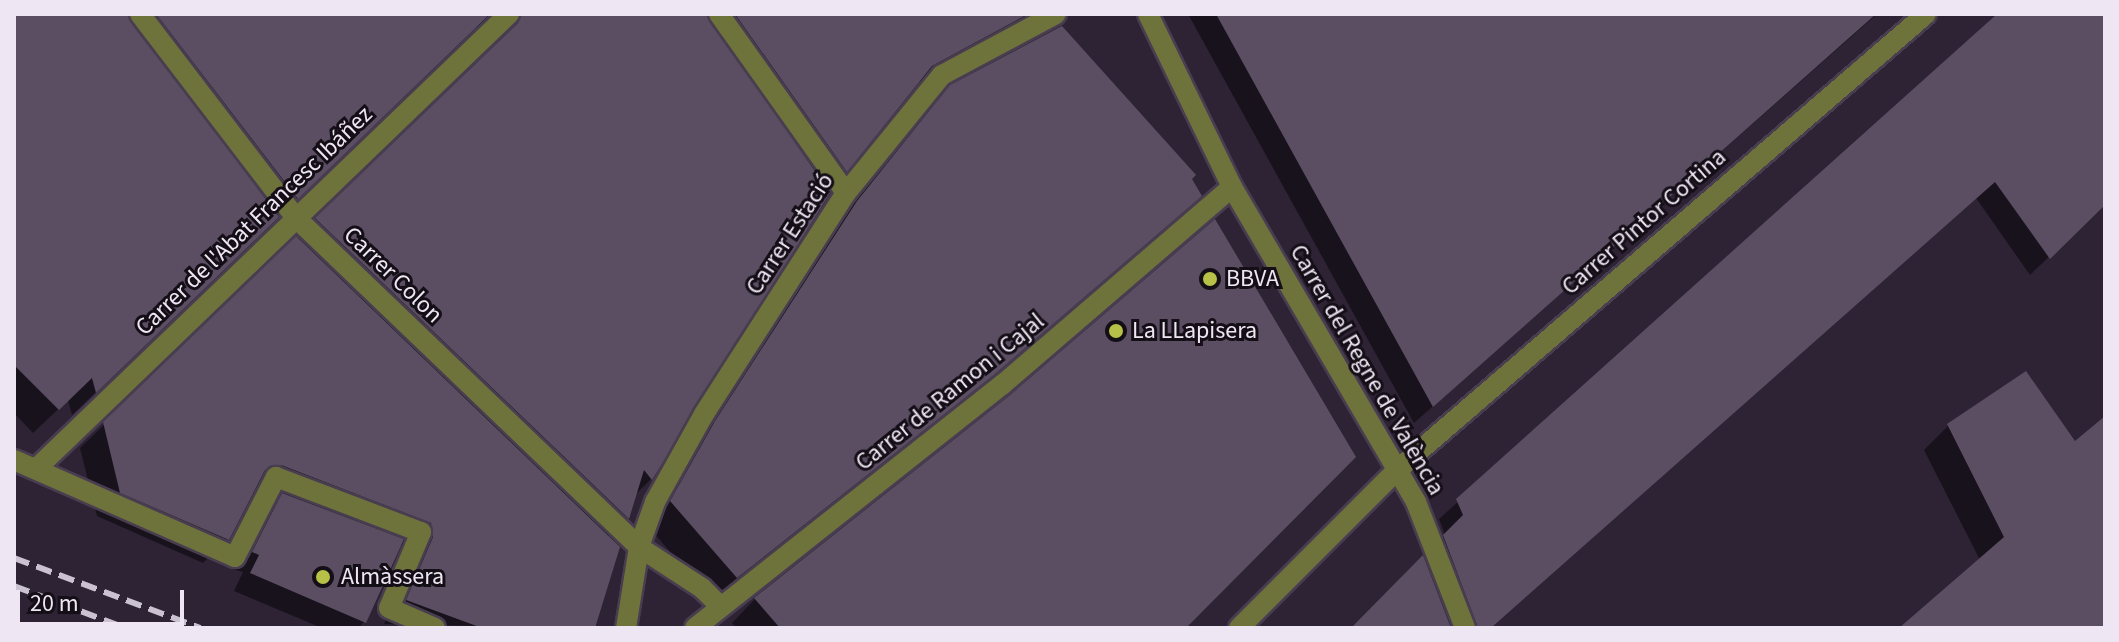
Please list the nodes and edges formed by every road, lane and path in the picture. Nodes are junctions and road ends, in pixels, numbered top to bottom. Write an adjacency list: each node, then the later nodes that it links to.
1 (140, 14): 9 (street, Carrer Colon)
2 (509, 14): 9 (street, Carrer de l'Abat Francesc Ibáñez)
3 (719, 14): 8 (street)
4 (1056, 14): 8 (street, Carrer Estació)
5 (1148, 14): 7 (street, Carrer del Regne de València)
6 (1926, 14): 12 (street, Carrer Pintor Cortina)
7 (1232, 187): 12 (street, Carrer del Regne de València); 14 (street, Carrer de Ramon i Cajal)
8 (846, 193): 13 (street, Carrer Estació)
9 (295, 217): 11 (street, Carrer de l'Abat Francesc Ibáñez); 13 (street, Carrer Colon)
10 (14, 460): 11 (street)
11 (37, 468): 15 (street)
12 (1397, 470): 18 (street, Carrer Pintor Cortina); 19 (street, Carrer del Regne de València)
13 (639, 547): 14 (street, Carrer Colon); 16 (street)
14 (721, 607): 17 (street, Carrer de Ramon i Cajal)
15 (435, 628)
16 (626, 628)
17 (695, 628)
18 (1239, 628)
19 (1465, 628)

